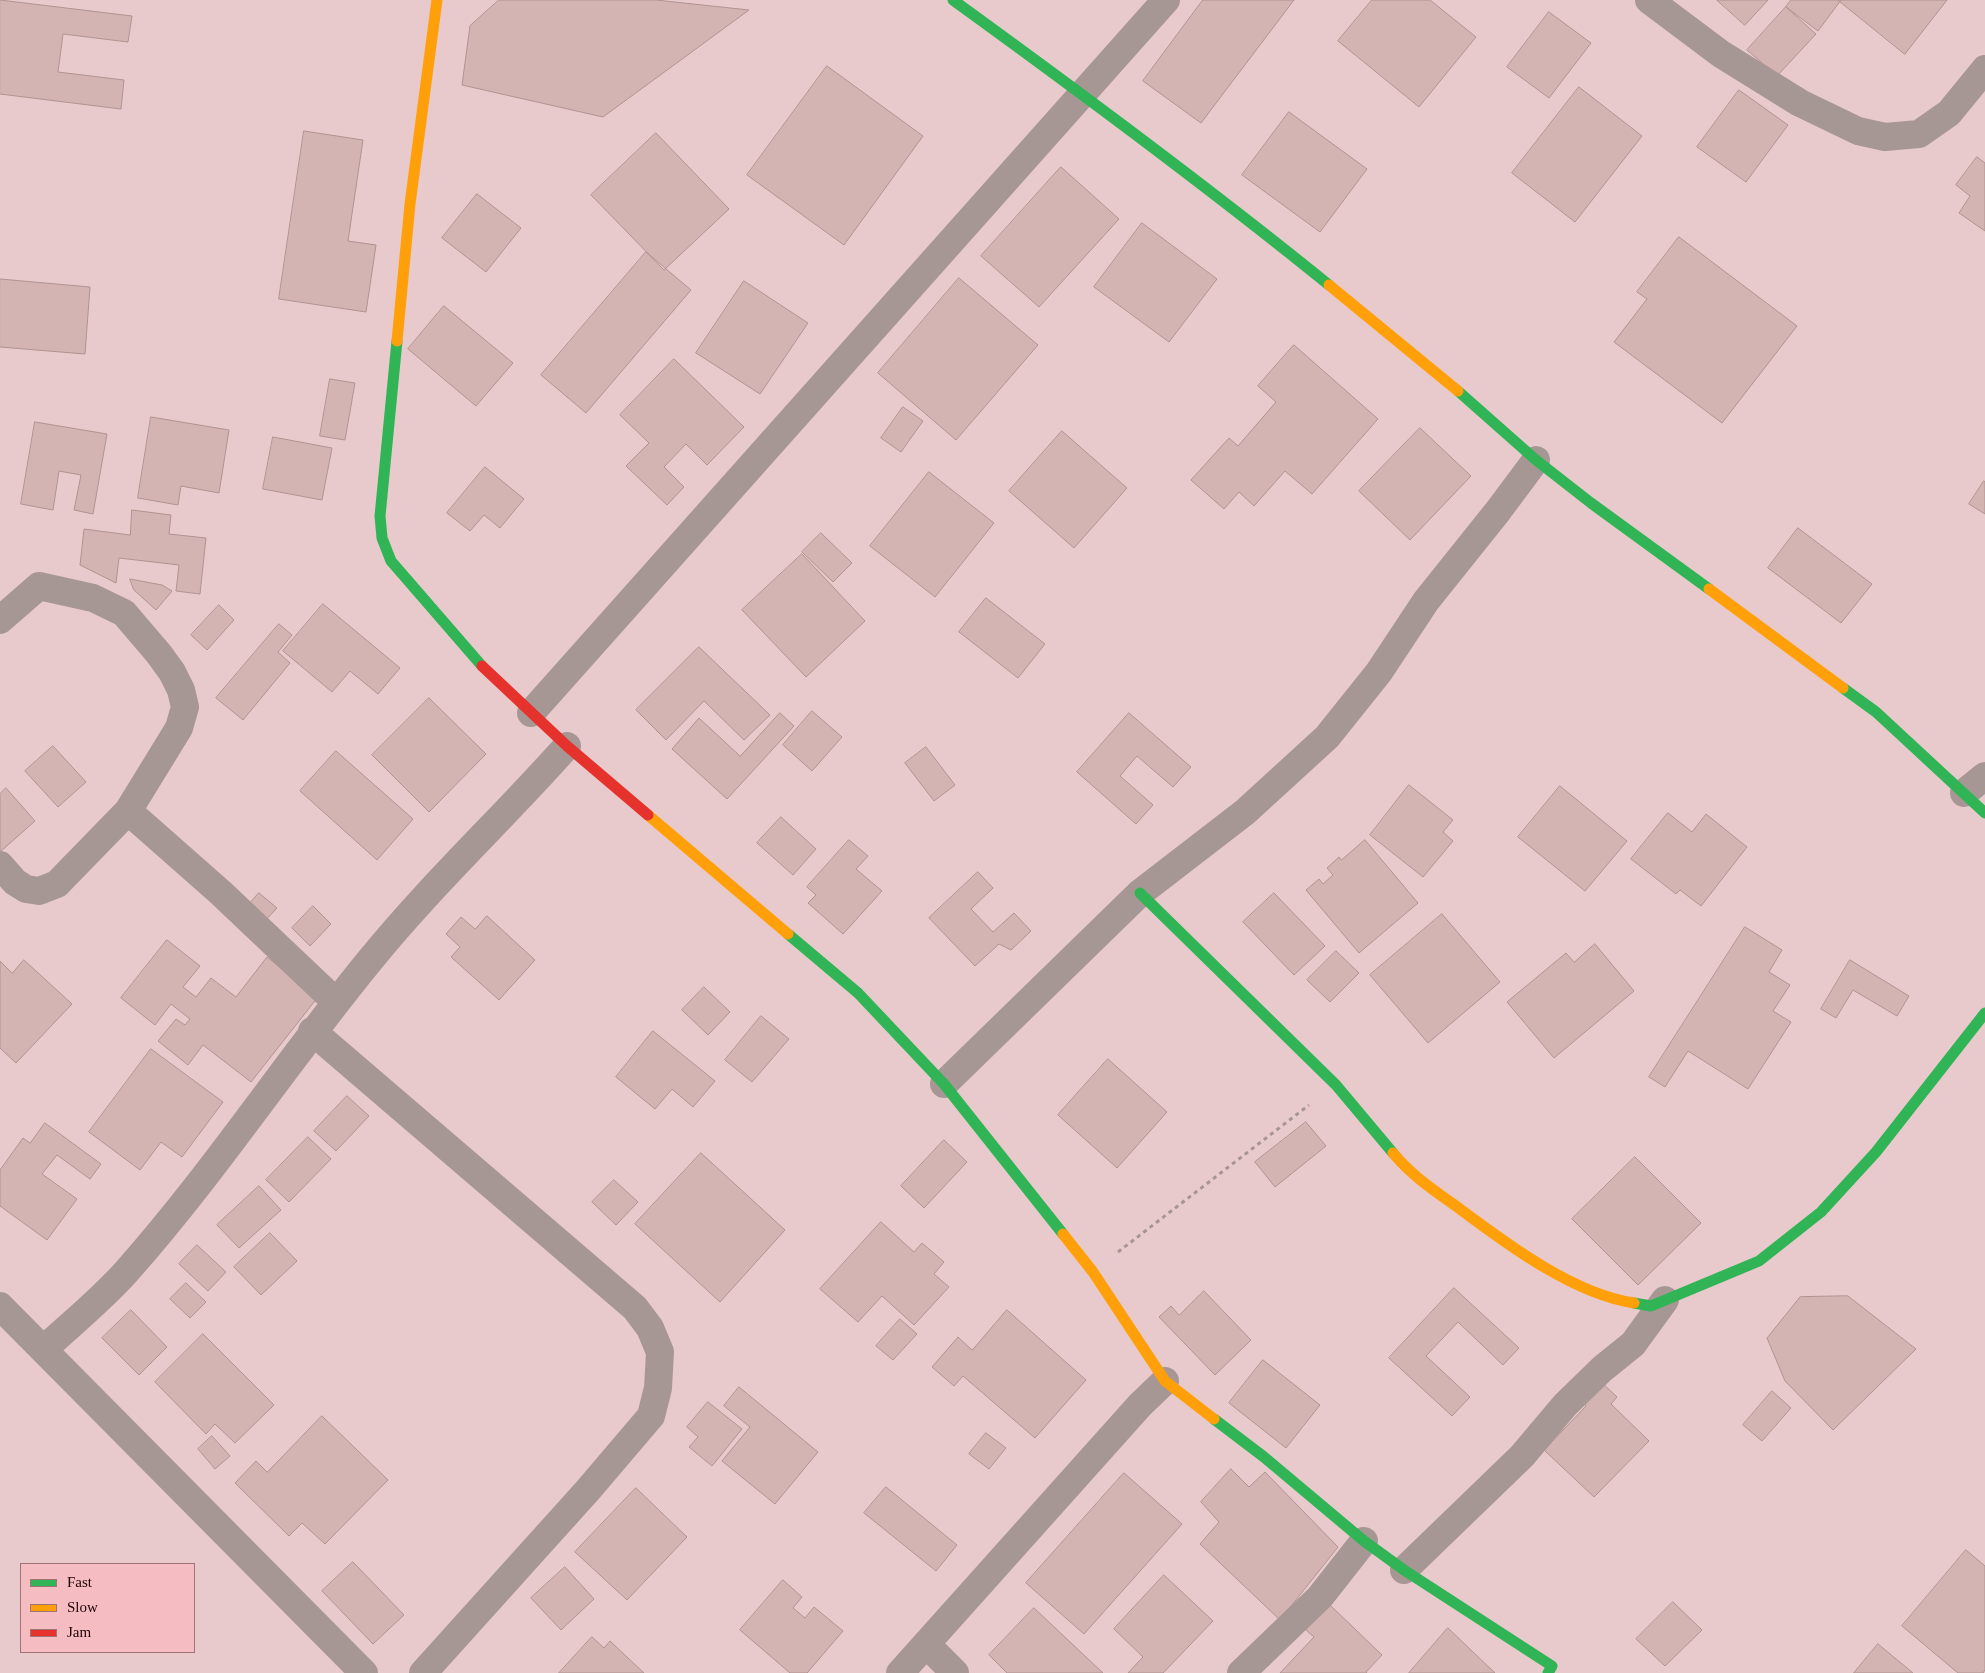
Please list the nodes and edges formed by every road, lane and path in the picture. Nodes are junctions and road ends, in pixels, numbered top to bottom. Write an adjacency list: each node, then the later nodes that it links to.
1 (437, 0): 9 (street)
2 (953, 0): 6 (street)
3 (1166, 0): 6 (street)
4 (1649, 0): 5 (street)
5 (1985, 69)
6 (1083, 94): 7 (street); 9 (street)
7 (1536, 460): 12 (street); 16 (street)
8 (0, 620): 13 (street)
9 (531, 713): 10 (street)
10 (567, 746): 17 (street); 20 (street)
11 (1985, 776): 12 (street)
12 (1964, 793): 14 (street)
13 (128, 811): 15 (street); 17 (street)
14 (1985, 813)
15 (0, 865)
16 (1140, 893): 20 (street); 21 (street)
17 (336, 1002): 19 (street)
18 (1985, 1013): 23 (street)
19 (312, 1031): 25 (street); 31 (street)
20 (944, 1084): 22 (street)
21 (1336, 1085): 22 (path); 23 (street)
22 (1093, 1272): 26 (street)
23 (1665, 1300): 28 (street)
24 (0, 1306): 25 (street)
25 (44, 1349): 30 (street)
26 (1165, 1381): 27 (street); 29 (street)
27 (1364, 1541): 28 (street); 34 (street)
28 (1404, 1570): 35 (street)
29 (926, 1644): 32 (street); 33 (street)
30 (364, 1673)
31 (423, 1673)
32 (900, 1673)
33 (955, 1673)
34 (1241, 1673)
35 (1548, 1673)

